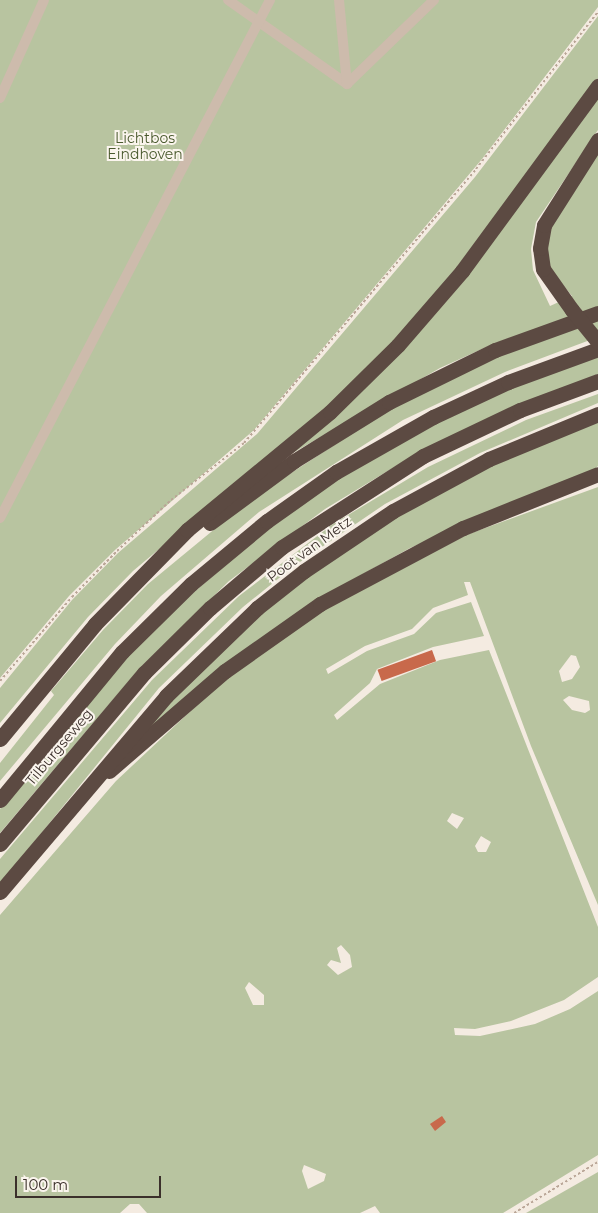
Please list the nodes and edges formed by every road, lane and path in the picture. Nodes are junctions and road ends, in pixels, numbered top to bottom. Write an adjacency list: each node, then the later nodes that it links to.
1 (44, 0): 10 (street)
2 (228, 0): 7 (street)
3 (270, 0): 7 (street)
4 (339, 0): 8 (street)
5 (434, 0): 8 (street)
6 (598, 12): 21 (path)
7 (258, 22): 8 (street); 18 (street)
8 (347, 84)
9 (598, 86): 19 (highway)
10 (0, 98)
11 (598, 140): 13 (highway, bridge)
12 (598, 313): 19 (highway)
13 (598, 342)
14 (598, 349): 24 (highway, Tilburgseweg)
15 (598, 381): 20 (highway, Poot van Metz)
16 (598, 414): 23 (highway, Poot van Metz)
17 (598, 474): 23 (highway)
18 (0, 518)
19 (144, 575): 22 (highway)
20 (144, 673): 25 (highway, Tilburgseweg)
21 (0, 681)
22 (0, 739)
23 (91, 784): 26 (highway)
24 (0, 800)
25 (0, 844)
26 (0, 892)
27 (598, 1162): 28 (path)
28 (514, 1213)

